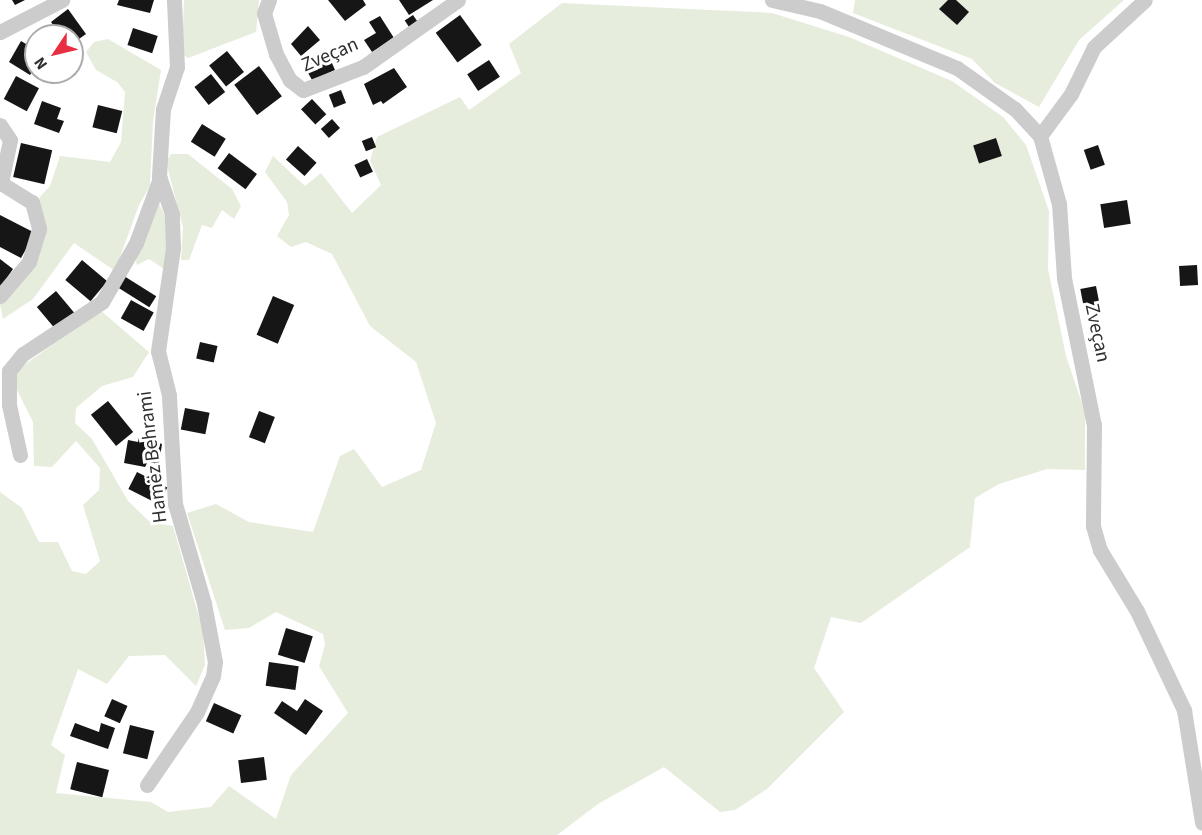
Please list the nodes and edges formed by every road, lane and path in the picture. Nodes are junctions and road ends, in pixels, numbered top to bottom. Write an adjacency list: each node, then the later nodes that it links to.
1 (62, 0): 7 (street)
2 (174, 0): 10 (street, Hamëz Behrami)
3 (269, 0): 4 (street, Zveçan)
4 (458, 0)
5 (772, 0): 9 (street, Zveçan)
6 (1145, 0): 9 (street)
7 (0, 32)
8 (0, 125): 11 (street)
9 (1040, 136): 14 (street, Zveçan)
10 (159, 178): 12 (street, Hamëz Behrami); 13 (street, Hamëz Behrami)
11 (0, 296)
12 (20, 455)
13 (147, 785)
14 (1202, 823)

